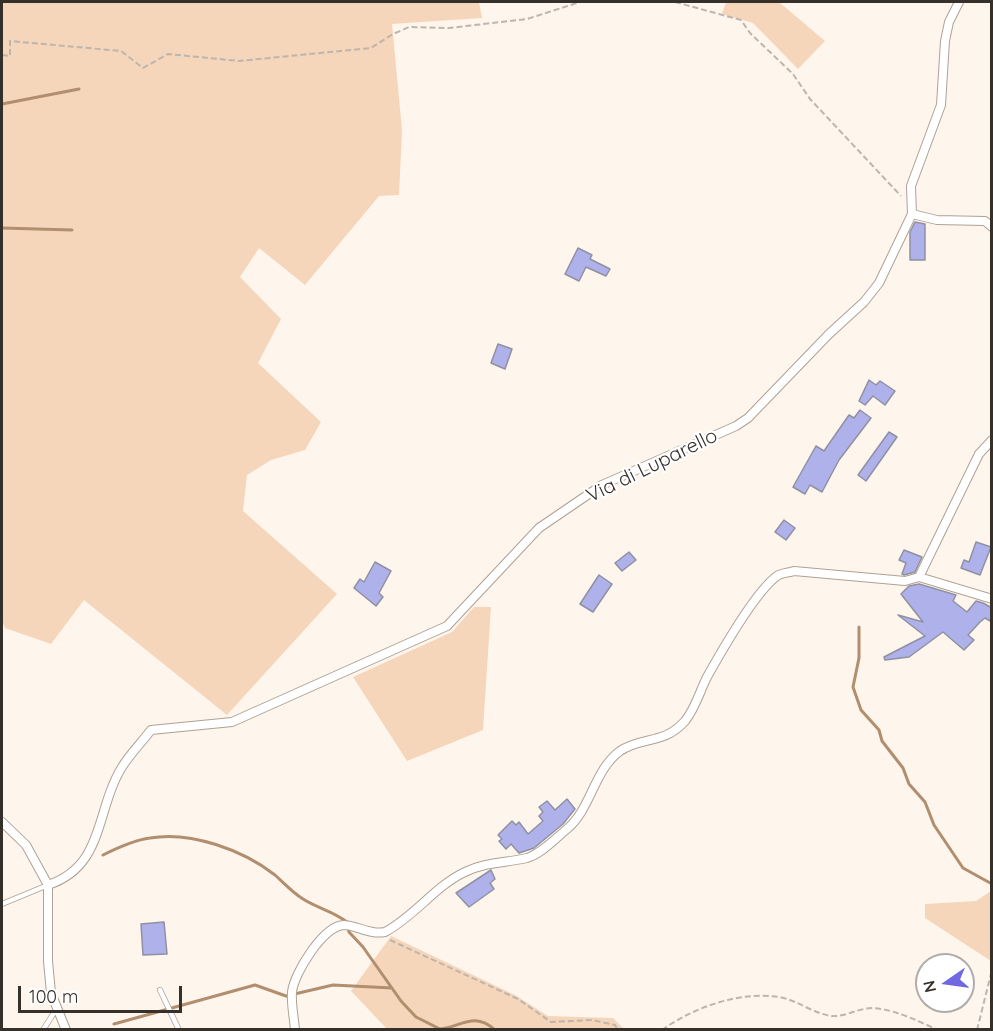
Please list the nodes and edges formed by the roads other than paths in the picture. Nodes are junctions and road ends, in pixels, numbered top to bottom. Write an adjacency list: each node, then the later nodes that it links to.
1 (959, 2): 2 (street, Via di Luparello)
2 (912, 214): 3 (street); 8 (street, Via di Luparello)
3 (992, 227)
4 (992, 440): 5 (street)
5 (919, 577): 6 (street); 15 (street)
6 (992, 599)
7 (2, 822): 8 (street)
8 (48, 885): 9 (lane); 11 (street)
9 (2, 904)
10 (160, 990): 14 (lane)
11 (57, 1008): 12 (lane); 13 (street)
12 (43, 1029)
13 (66, 1029)
14 (179, 1029)
15 (295, 1029)

